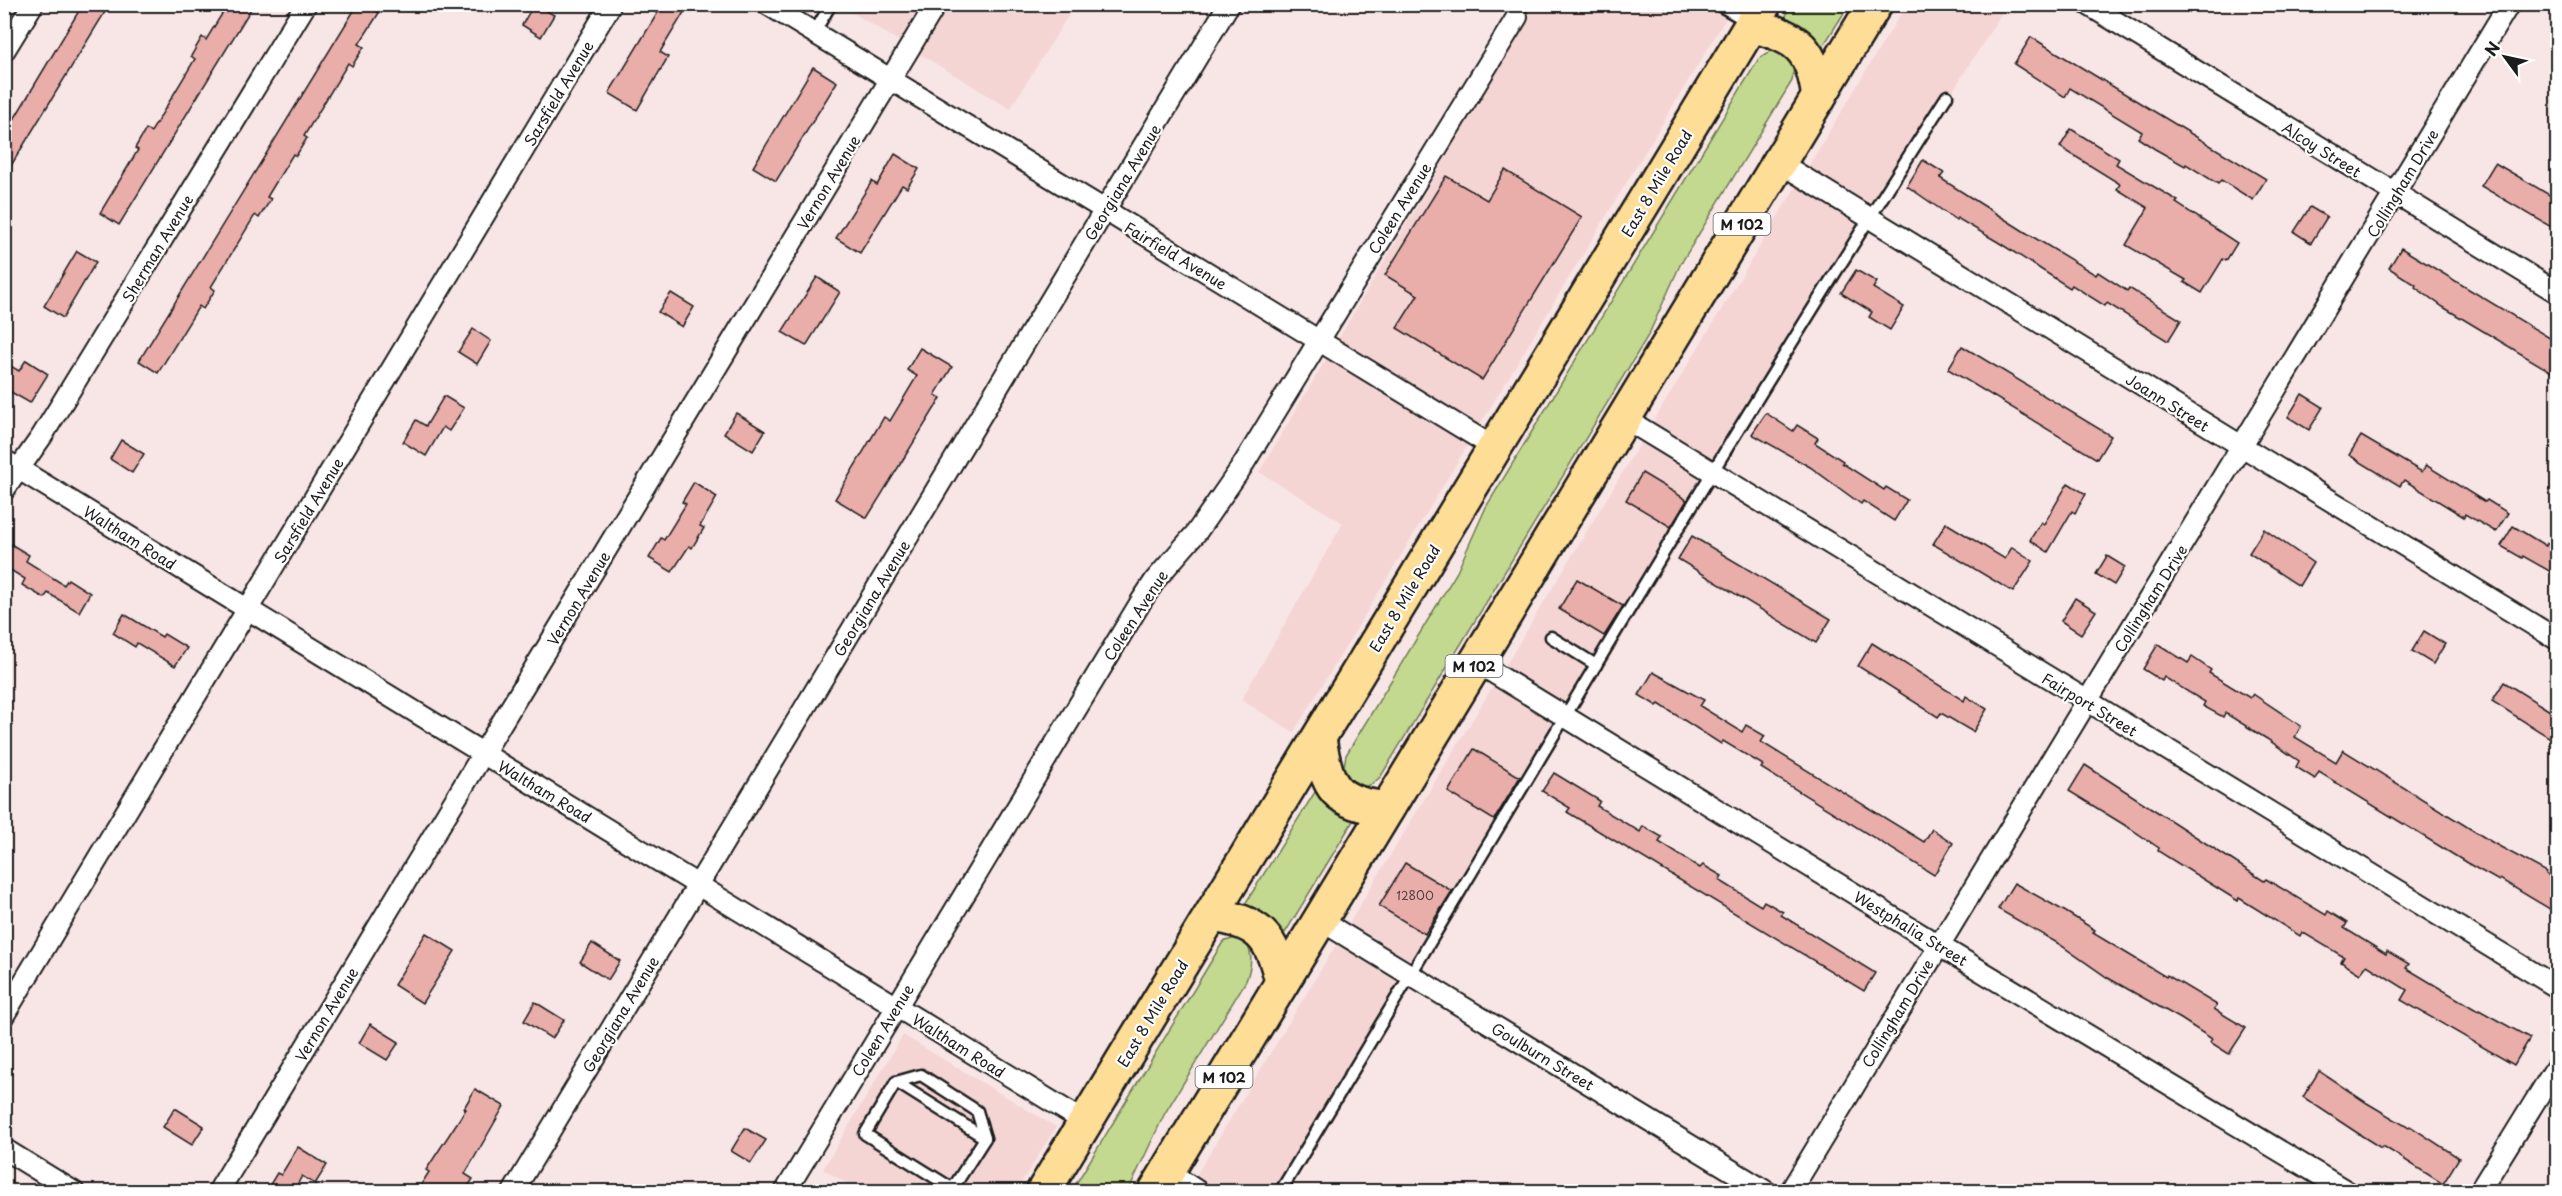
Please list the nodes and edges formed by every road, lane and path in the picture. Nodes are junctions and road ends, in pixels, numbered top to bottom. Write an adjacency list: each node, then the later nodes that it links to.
1 (33, 4): 15 (street)
2 (306, 4): 28 (street, Sherman Avenue)
3 (611, 4): 31 (street, Sarsfield Avenue)
4 (767, 4): 14 (street, Fairfield Avenue)
5 (831, 4): 14 (lane)
6 (936, 4): 16 (street, Vernon Avenue)
7 (1229, 4): 21 (street, Georgiana Avenue)
8 (1717, 4): 12 (lane)
9 (1875, 4): 18 (highway, M 102)
10 (2087, 4): 20 (street, Alcoy Street)
11 (2509, 4): 20 (street, Collingham Drive)
12 (1758, 15): 18 (highway); 26 (highway, East 8 Mile Road)
13 (1517, 17): 24 (street, Coleen Avenue)
14 (813, 33): 16 (street, Fairfield Avenue)
15 (4, 51)
16 (889, 80): 21 (street, Fairfield Avenue); 39 (street, Vernon Avenue)
17 (1947, 96): 22 (lane)
18 (1819, 98): 19 (highway, M 102)
19 (1780, 163): 22 (street, Joann Street); 25 (highway, M 102)
20 (2395, 194): 23 (street, Alcoy Street); 27 (street, Collingham Drive)
21 (1104, 212): 24 (street, Fairfield Avenue); 41 (street, Georgiana Avenue)
22 (1869, 218): 27 (street, Joann Street); 29 (lane)
23 (2558, 293)
24 (1318, 341): 26 (street, Fairfield Avenue); 48 (street, Coleen Avenue)
25 (1624, 418): 29 (street, Fairport Street); 34 (highway, M 102)
26 (1495, 448): 38 (highway, East 8 Mile Road)
27 (2242, 448): 33 (street, Joann Street); 36 (street, Collingham Drive)
28 (12, 465): 30 (street, Sherman Avenue); 31 (street, Waltham Road)
29 (1713, 474): 35 (lane); 36 (street, Fairport Street)
30 (4, 490)
31 (248, 610): 39 (street, Waltham Road); 49 (street, Sarsfield Avenue)
32 (1551, 637): 35 (lane)
33 (2558, 640)
34 (1476, 662): 37 (street, Westphalia Street); 40 (highway, M 102)
35 (1596, 665): 37 (lane)
36 (2086, 701): 44 (street, Collingham Drive); 47 (street, Fairport Street)
37 (1566, 717): 44 (street, Westphalia Street); 45 (lane)
38 (1319, 739): 40 (highway); 42 (highway, East 8 Mile Road)
39 (484, 754): 41 (street, Waltham Road); 58 (street, Vernon Avenue)
40 (1388, 809): 43 (highway, M 102)
41 (698, 884): 48 (street, Waltham Road); 59 (street, Georgiana Avenue)
42 (1212, 915): 46 (highway); 52 (highway, East 8 Mile Road)
43 (1320, 920): 45 (street, Goulburn Street); 46 (highway, M 102)
44 (1938, 945): 65 (street, Collingham Drive); 66 (street, Westphalia Street)
45 (1411, 976): 63 (lane); 64 (street, Goulburn Street)
46 (1282, 982): 55 (highway, M 102)
47 (2558, 988)
48 (897, 1006): 52 (street, Waltham Road); 60 (street, Coleen Avenue)
49 (4, 1015)
50 (2558, 1064): 67 (street)
51 (896, 1082): 53 (lane); 53 (lane); 56 (lane)
52 (1085, 1122): 61 (highway, East 8 Mile Road)
53 (985, 1138): 56 (lane)
54 (4, 1149): 57 (street)
55 (1161, 1181): 62 (street)
56 (956, 1190)
57 (74, 1191)
58 (218, 1191)
59 (513, 1191)
60 (785, 1191)
61 (1043, 1191)
62 (1199, 1191)
63 (1280, 1191)
64 (1767, 1191)
65 (1791, 1191)
66 (2348, 1191)
67 (2479, 1191)

